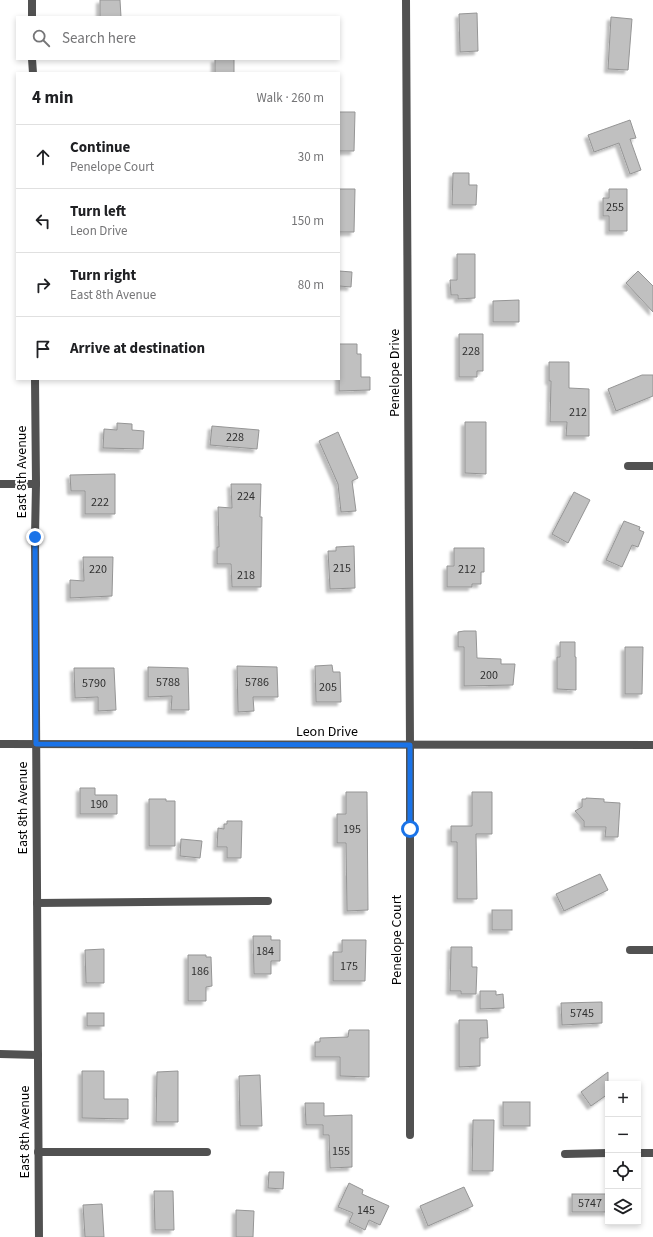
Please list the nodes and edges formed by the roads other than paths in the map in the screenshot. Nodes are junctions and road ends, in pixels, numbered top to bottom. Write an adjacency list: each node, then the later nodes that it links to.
1 (32, 0): 3 (street)
2 (406, 0): 13 (street, Penelope Drive)
3 (32, 16)
4 (32, 60): 5 (street)
5 (33, 72)
6 (35, 380): 10 (street, East 8th Avenue)
7 (628, 466): 8 (street)
8 (653, 466)
9 (0, 484): 10 (street)
10 (36, 484): 12 (street, East 8th Avenue)
11 (0, 744): 12 (street, Leon Drive)
12 (36, 744): 13 (street, Leon Drive); 16 (street, East 8th Avenue)
13 (410, 745): 14 (street, Leon Drive); 21 (street, Penelope Court)
14 (653, 745)
15 (268, 901): 16 (street)
16 (37, 903): 20 (street, East 8th Avenue)
17 (630, 950): 18 (street)
18 (653, 950)
19 (0, 1054): 20 (street)
20 (38, 1054): 22 (street, East 8th Avenue)
21 (410, 1135)
22 (38, 1152): 23 (street); 28 (street, East 8th Avenue)
23 (207, 1152)
24 (605, 1153): 27 (street)
25 (641, 1153): 26 (street)
26 (653, 1153)
27 (565, 1154)
28 (39, 1237)

